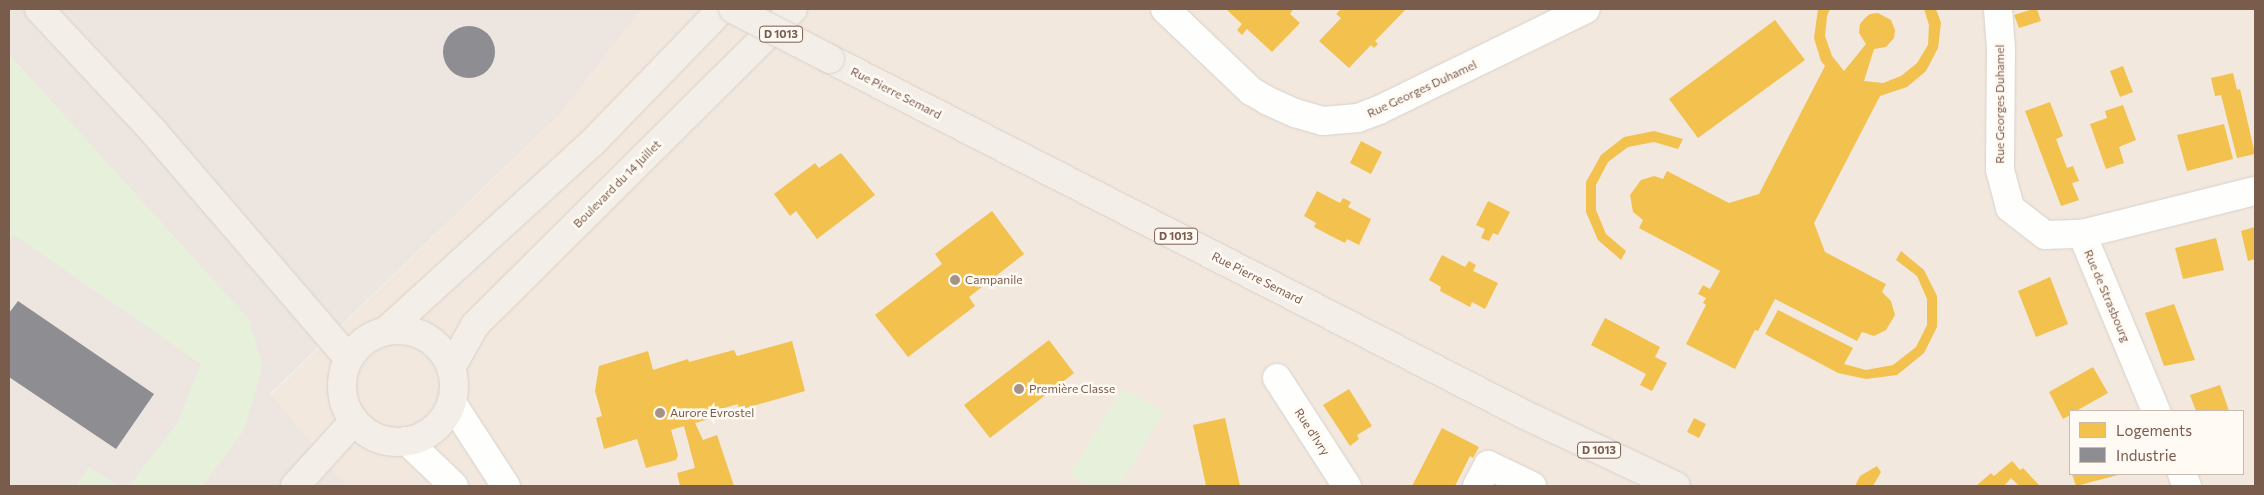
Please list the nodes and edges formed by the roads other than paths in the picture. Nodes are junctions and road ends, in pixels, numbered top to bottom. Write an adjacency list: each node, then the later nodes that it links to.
1 (39, 9): 11 (main road)
2 (722, 9): 10 (main road)
3 (733, 9): 24 (main road, Rue Pierre Semard / D 1013, bridge)
4 (793, 9): 12 (main road, Boulevard du 14 Juillet)
5 (1165, 9): 6 (street, Rue Georges Duhamel)
6 (1586, 9)
7 (1998, 9): 9 (street, Rue Georges Duhamel)
8 (2255, 191): 9 (street, Rue de Strasbourg)
9 (2082, 234): 15 (street, Rue de Strasbourg)
10 (387, 330): 11 (main road); 12 (main road)
11 (348, 358): 16 (main road)
12 (451, 368): 14 (main road)
13 (1276, 378): 21 (street, Rue d'Ivry)
14 (452, 402): 17 (main road); 20 (street)
15 (2156, 410)
16 (354, 421): 17 (main road); 18 (main road)
17 (407, 441): 19 (street)
18 (295, 486)
19 (454, 486)
20 (506, 486)
21 (1346, 486)
22 (1477, 486): 23 (street)
23 (1532, 486)
24 (1676, 486)

